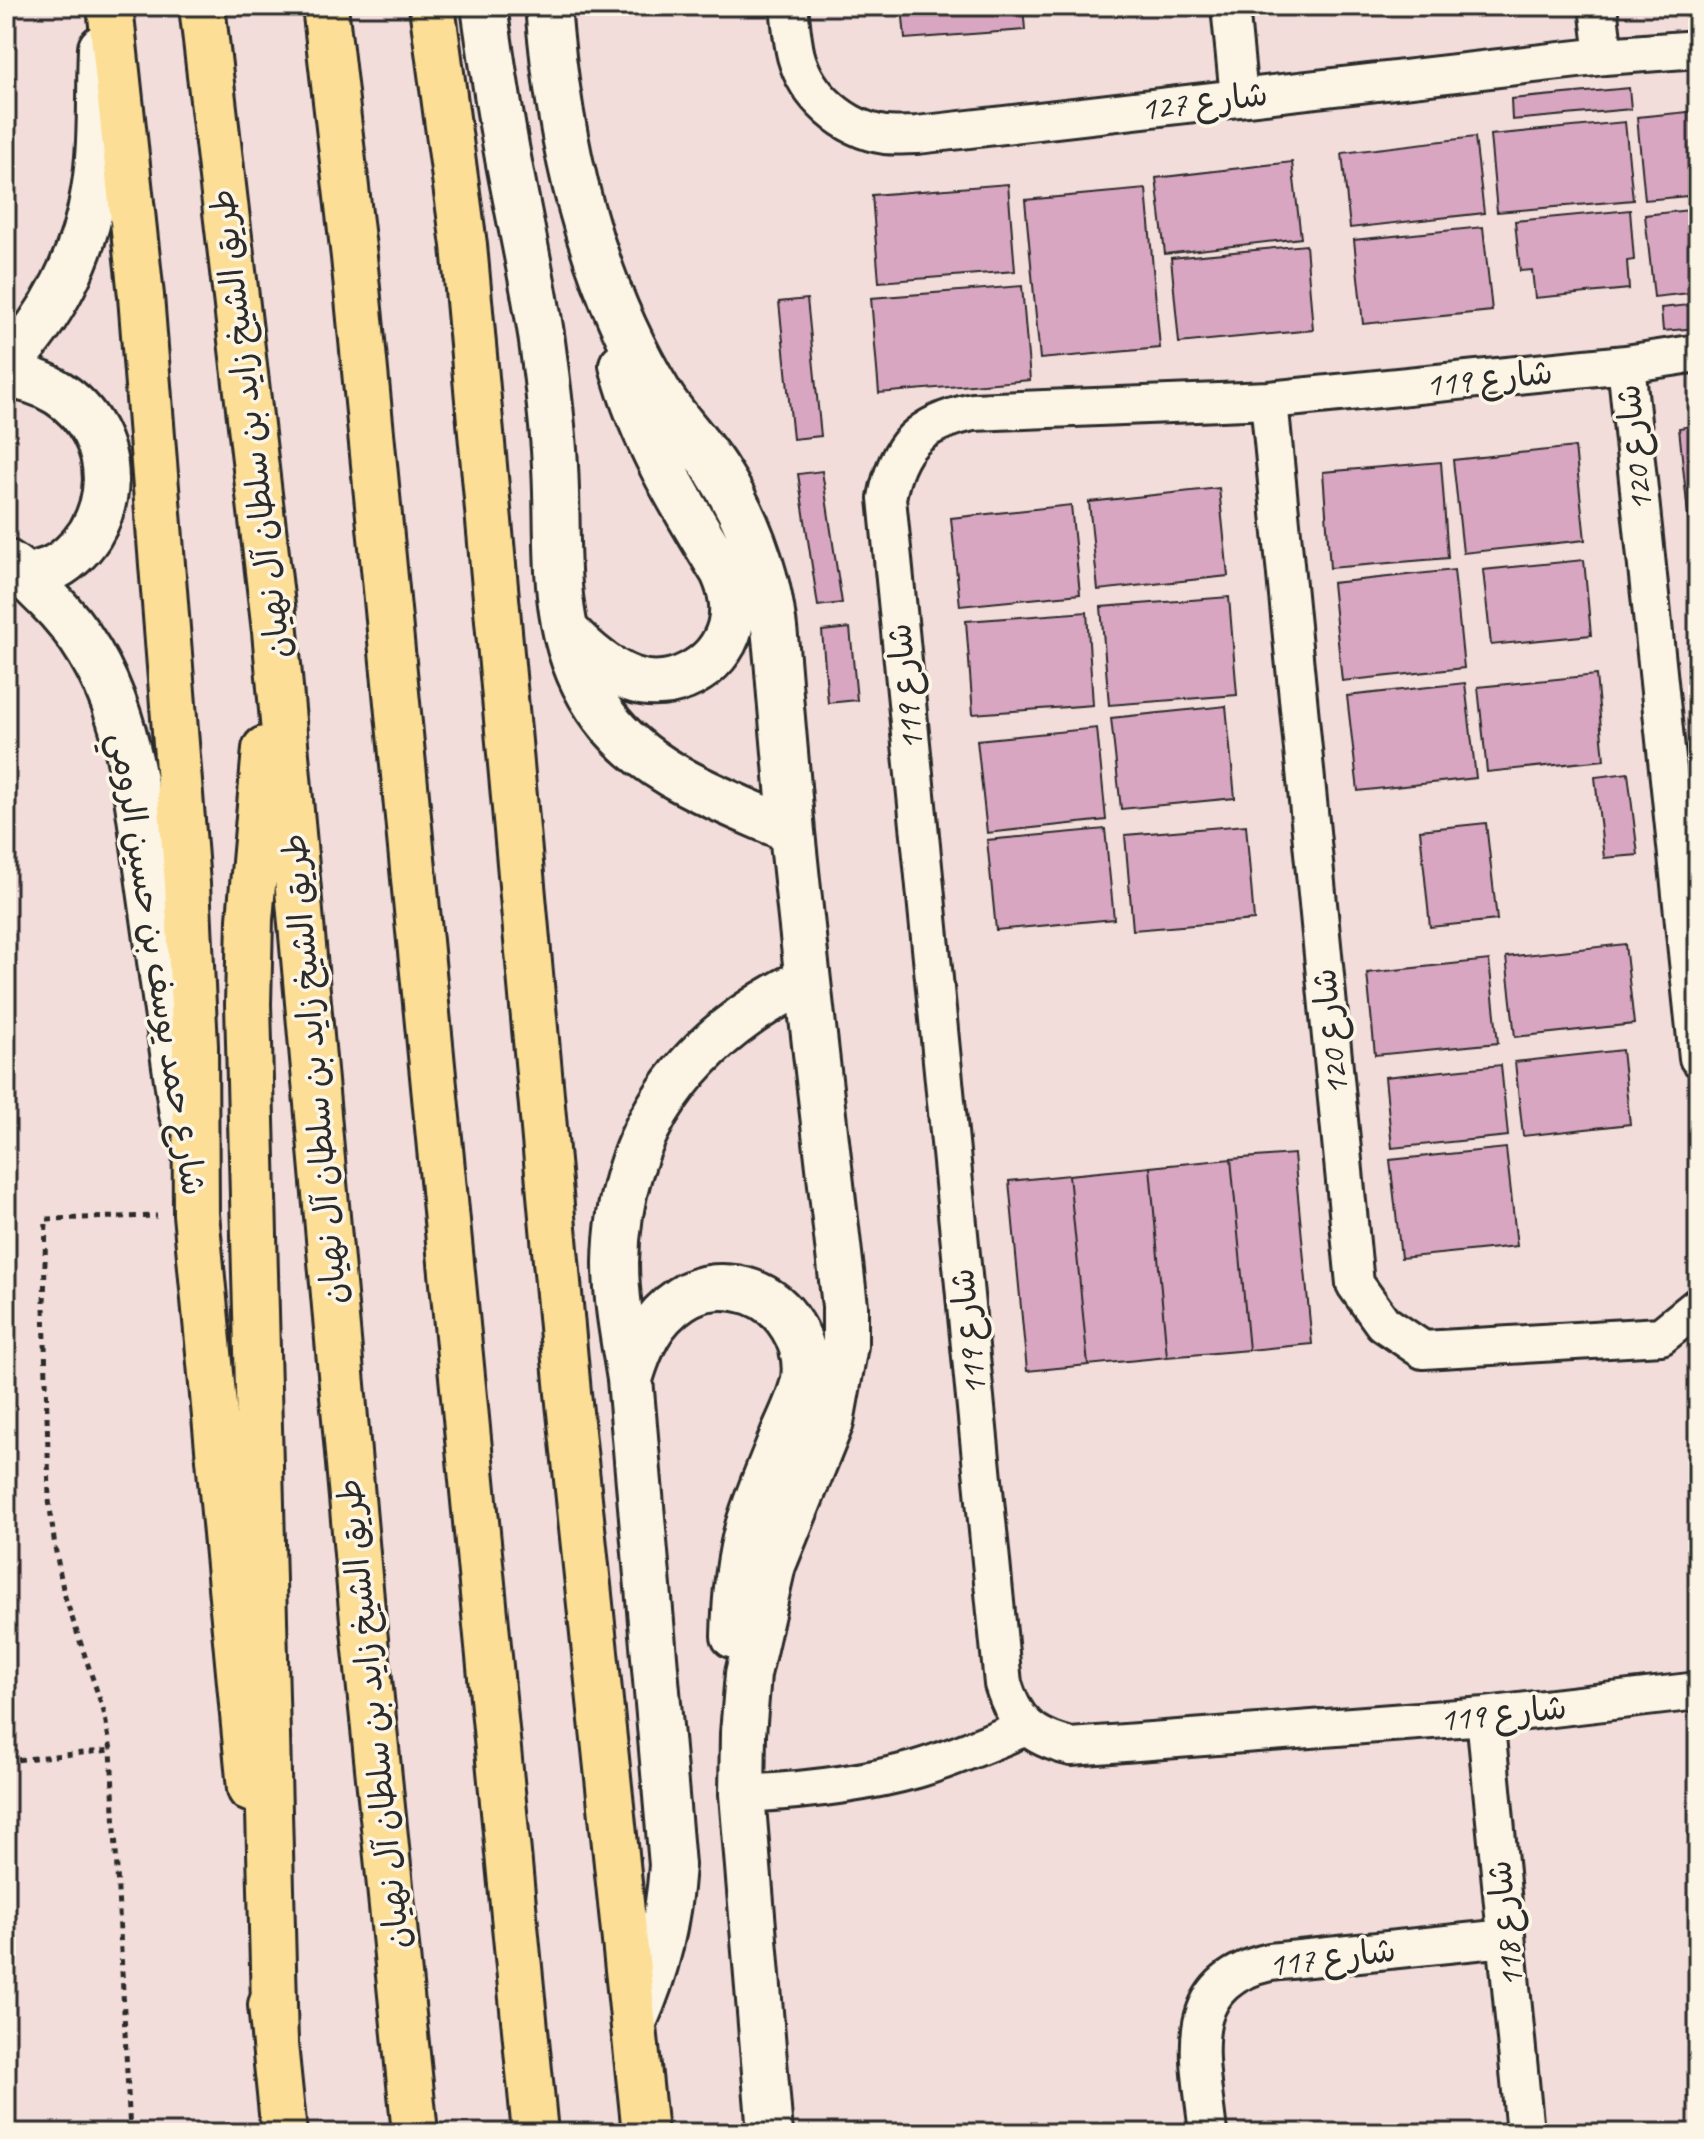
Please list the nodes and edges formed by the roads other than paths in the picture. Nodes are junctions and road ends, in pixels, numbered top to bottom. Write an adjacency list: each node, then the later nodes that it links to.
1 (102, 6): 17 (street)
2 (110, 6): 26 (main road)
3 (202, 6): 22 (main road, طريق الشيخ زايد بن سلطان آل نهيان)
4 (325, 6): 39 (main road)
5 (432, 6): 35 (main road)
6 (484, 6): 21 (street)
7 (548, 6): 14 (street)
8 (789, 6): 13 (street, شارع 127)
9 (1230, 6): 13 (street)
10 (1598, 6): 12 (street)
11 (1698, 49): 12 (street, شارع 127)
12 (1604, 56): 13 (street, شارع 127)
13 (1239, 97)
14 (608, 292): 21 (street); 23 (street)
15 (1698, 353): 16 (street, شارع 119)
16 (1626, 364): 19 (street, شارع 119); 25 (street, شارع 120)
17 (6, 365)
18 (6, 376): 20 (street)
19 (1269, 400): 27 (street, شارع 120); 31 (street, شارع 119)
20 (16, 570): 26 (street, شارع حمد يوسف بن حسين الرومي)
21 (563, 627): 23 (street)
22 (275, 631): 36 (main road); 38 (main road, طريق الشيخ زايد بن سلطان آل نهيان)
23 (792, 831): 24 (street)
24 (807, 980): 28 (street); 32 (street)
25 (1698, 1058)
26 (196, 1214): 36 (main road)
27 (1698, 1306)
28 (630, 1379): 32 (street); 35 (street)
29 (1698, 1691): 30 (street, شارع 119)
30 (1485, 1716): 31 (street, شارع 119); 34 (street, شارع 118)
31 (1026, 1727): 33 (street)
32 (743, 1734): 33 (street)
33 (742, 1794): 41 (street)
34 (1506, 1938): 42 (street, شارع 117); 43 (street, شارع 118)
35 (634, 2022): 40 (main road)
36 (275, 2043): 37 (main road)
37 (284, 2133)
38 (415, 2133)
39 (535, 2133)
40 (645, 2133)
41 (770, 2133)
42 (1208, 2133)
43 (1525, 2133)

